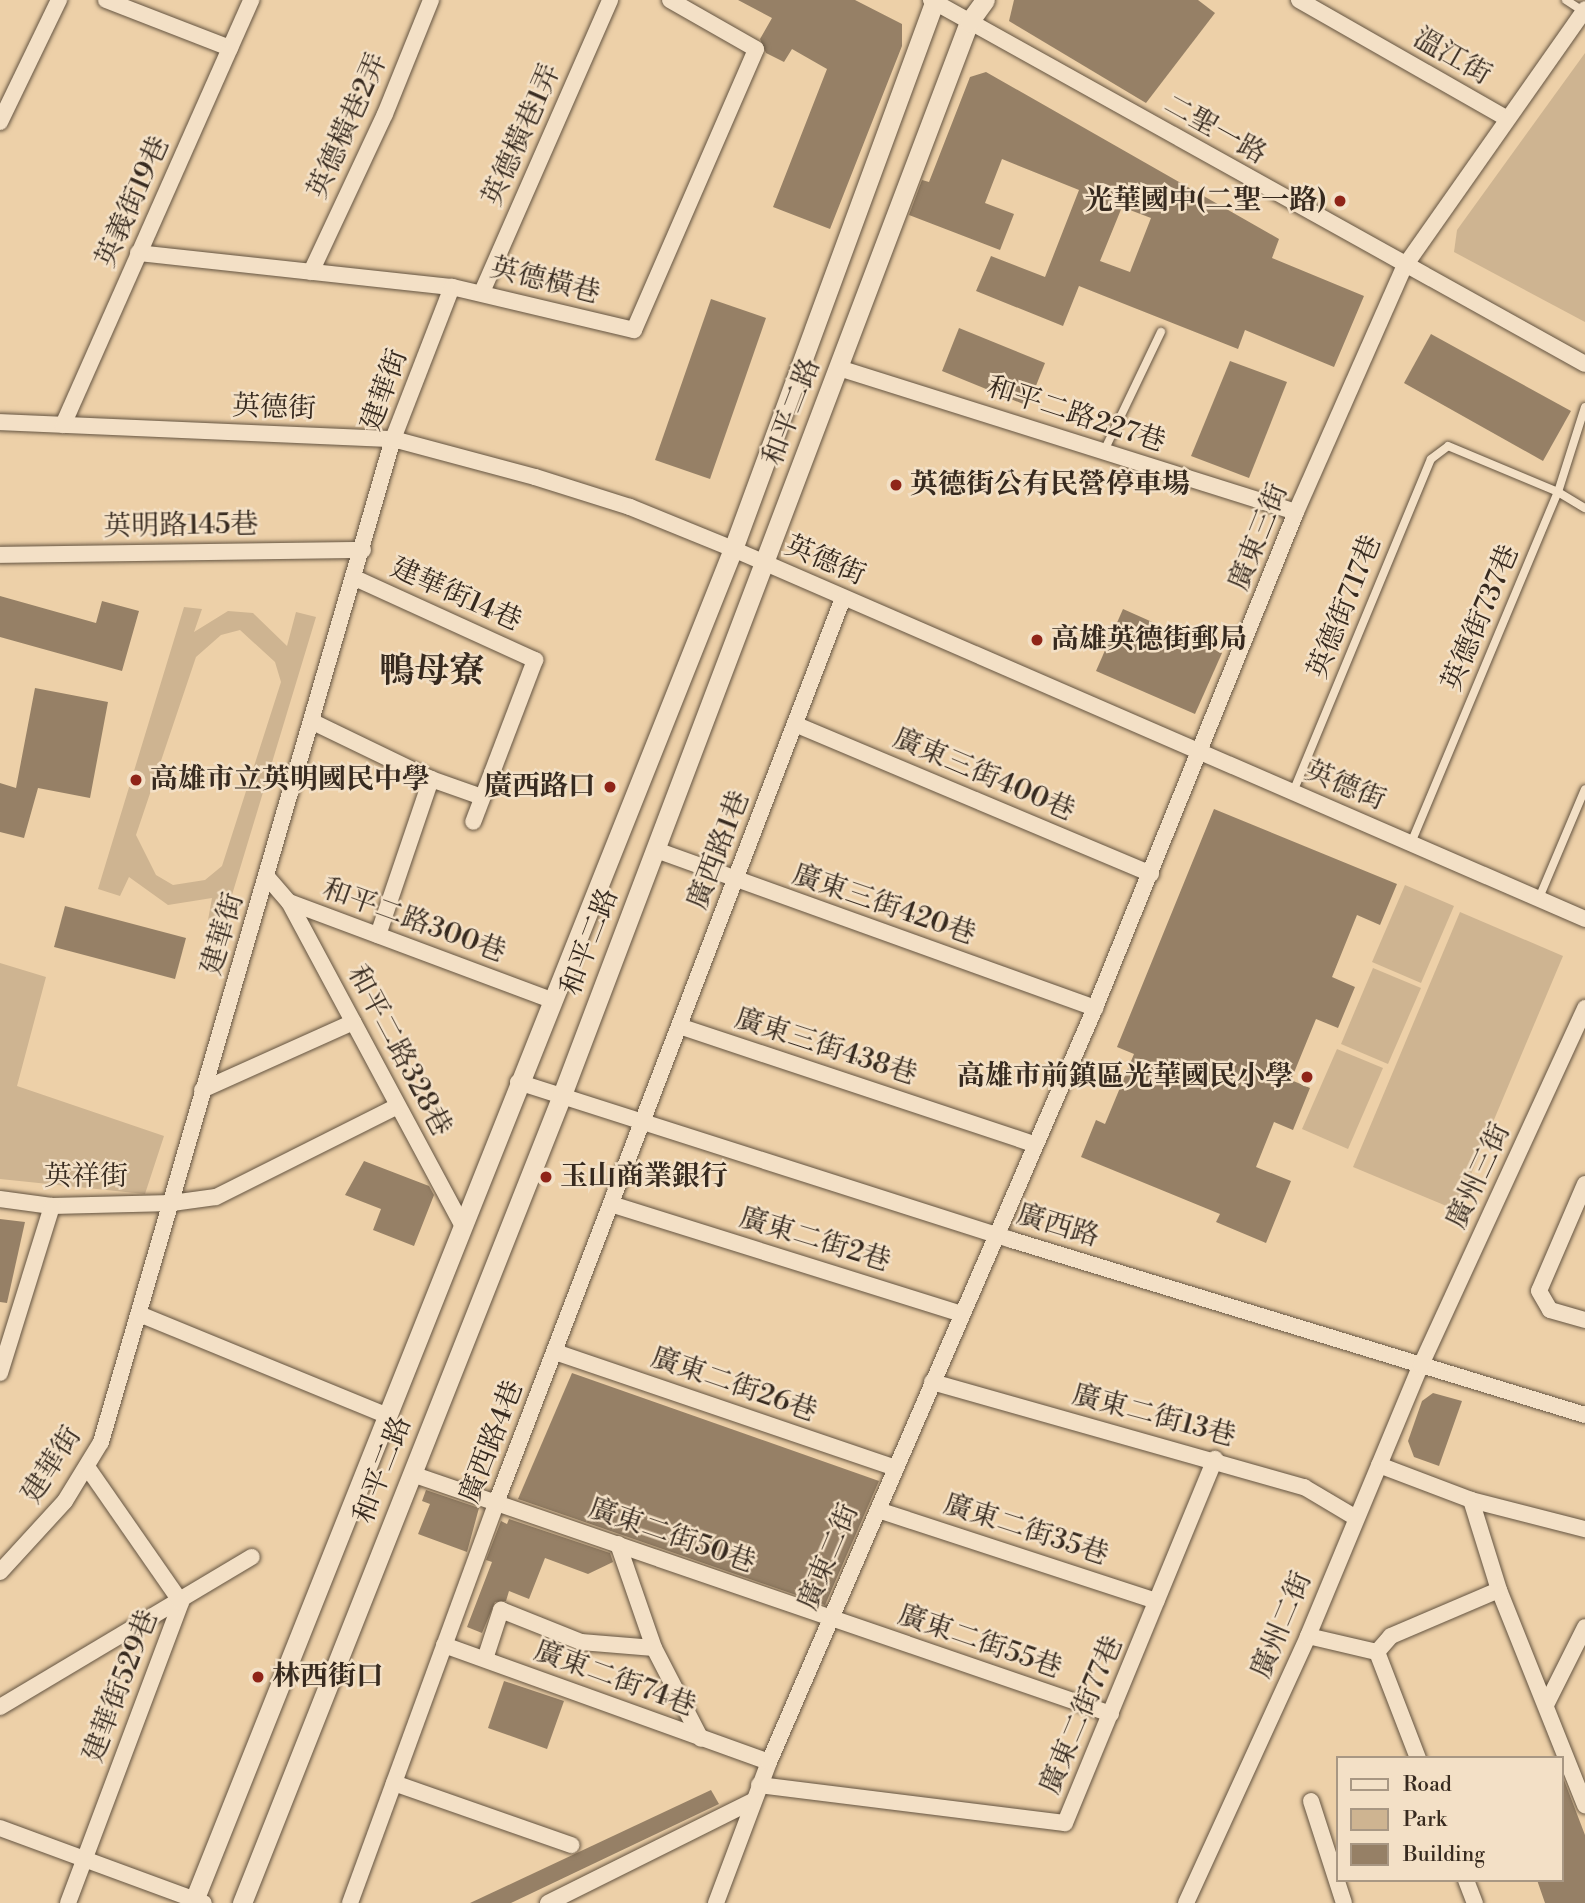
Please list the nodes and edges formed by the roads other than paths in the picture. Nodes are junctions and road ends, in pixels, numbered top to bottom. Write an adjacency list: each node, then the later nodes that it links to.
1 (58, 0): 15 (street)
2 (106, 0): 13 (street)
3 (251, 0): 13 (street, 英義街19巷)
4 (431, 0): 18 (street, 英德橫巷2弄)
5 (610, 0): 20 (street, 英德橫巷1弄)
6 (670, 0): 20 (street, 英德橫巷)
7 (985, 0): 12 (street, 和平二路)
8 (1299, 0): 14 (street, 溫江街)
9 (1566, 0): 11 (lane)
10 (933, 1): 12 (street, 二聖一路); 32 (street, 和平二路)
11 (1584, 10): 14 (street, 廣東三街)
12 (969, 22): 17 (street, 二聖一路); 23 (street, 和平二路)
13 (230, 48): 16 (street, 英義街19巷)
14 (1506, 118): 17 (street, 廣東三街)
15 (0, 122)
16 (138, 253): 18 (street, 英德橫巷); 26 (street, 英義街19巷)
17 (1404, 267): 22 (street, 二聖一路); 31 (street, 廣東三街)
18 (311, 272): 19 (street, 英德橫巷)
19 (452, 287): 20 (street, 英德橫巷); 27 (street, 建華街)
20 (482, 292)
21 (1161, 332): 28 (lane)
22 (1585, 364)
23 (839, 368): 28 (street, 和平二路227巷); 35 (street, 和平二路)
24 (1585, 407): 29 (lane, 英德街737巷)
25 (0, 422): 26 (street, 英德街)
26 (63, 425): 27 (street, 英德街)
27 (393, 439): 32 (street, 英德街); 33 (street, 建華街)
28 (1104, 451): 31 (street, 和平二路227巷)
29 (1558, 492): 30 (lane); 43 (lane, 英德街717巷); 46 (lane, 英德街737巷)
30 (1585, 508)
31 (1296, 512): 40 (street, 廣東三街)
32 (733, 549): 35 (street, 英德街); 55 (street, 和平二路)
33 (363, 550): 34 (street, 英明路145巷); 36 (street, 建華街)
34 (0, 555)
35 (764, 563): 37 (street, 英德街); 47 (street, 和平二路)
36 (355, 578): 38 (street, 建華街); 44 (street, 建華街14巷)
37 (843, 597): 39 (street, 廣西路1巷); 40 (street, 英德街)
38 (313, 722): 41 (street); 49 (street, 建華街)
39 (797, 725): 48 (street, 廣東三街400巷); 50 (street, 廣西路1巷)
40 (1201, 752): 43 (street, 英德街); 48 (street, 廣東三街)
41 (431, 779): 44 (street); 54 (street)
42 (1585, 789): 51 (lane)
43 (1293, 792): 46 (street, 英德街)
44 (482, 797): 45 (street)
45 (473, 822)
46 (1411, 843): 51 (street, 英德街)
47 (656, 850): 50 (street, 廣東三街420巷); 62 (street, 和平二路)
48 (1151, 874): 56 (street, 廣東三街)
49 (268, 878): 52 (street, 和平二路300巷); 61 (street, 建華街)
50 (735, 880): 56 (street, 廣東三街420巷); 59 (street, 廣西路1巷)
51 (1539, 898): 53 (street, 英德街)
52 (289, 902): 54 (street, 和平二路300巷); 58 (street, 和平二路328巷)
53 (1585, 919)
54 (378, 935): 55 (street, 和平二路300巷)
55 (551, 1000): 60 (street, 和平二路)
56 (1095, 1007): 65 (street, 廣東三街)
57 (1585, 1008): 77 (street, 廣州三街)
58 (353, 1021): 61 (street); 63 (street, 和平二路328巷)
59 (682, 1027): 64 (street, 廣西路1巷); 65 (street, 廣東三街438巷)
60 (518, 1082): 62 (street, 廣西路); 71 (street, 和平二路)
61 (202, 1090): 68 (street, 建華街)
62 (562, 1095): 64 (street, 廣西路); 86 (street, 和平二路)
63 (398, 1106): 68 (street, 英祥街); 71 (street, 和平二路328巷)
64 (646, 1121): 69 (street, 廣西路4巷); 72 (street, 廣西路)
65 (1033, 1144): 72 (street, 廣東三街)
66 (1585, 1184): 75 (street)
67 (0, 1199): 70 (street, 英祥街)
68 (172, 1203): 70 (street, 英祥街); 73 (street, 建華街)
69 (614, 1205): 74 (street, 廣東二街2巷); 76 (street, 廣西路4巷)
70 (52, 1206): 78 (street)
71 (462, 1225): 80 (street, 和平二路)
72 (994, 1234): 74 (street, 廣東二街); 77 (street, 廣西路)
73 (139, 1314): 80 (street); 84 (street, 建華街)
74 (961, 1314): 79 (street, 廣東二街)
75 (1585, 1320)
76 (555, 1352): 85 (street, 廣東二街26巷); 88 (street, 廣西路4巷)
77 (1421, 1365): 81 (street, 廣西路); 83 (street, 廣州二街)
78 (0, 1373)
79 (932, 1382): 82 (street, 廣東二街13巷); 85 (street, 廣東二街)
80 (385, 1415): 122 (street, 和平二路)
81 (1585, 1415)
82 (1215, 1459): 90 (street, 廣東二街13巷); 96 (street, 廣東二街77巷)
83 (1379, 1465): 87 (street); 90 (street, 廣州二街)
84 (88, 1468): 94 (street, 建華街); 97 (street, 建華街529巷)
85 (896, 1468): 89 (street, 廣東二街)
86 (412, 1474): 88 (street, 廣東二街50巷); 124 (street, 和平二路)
87 (1471, 1500): 91 (street); 95 (street)
88 (496, 1503): 92 (street, 廣東二街50巷); 101 (street, 廣西路4巷)
89 (878, 1510): 96 (street, 廣東二街35巷); 98 (street, 廣東二街)
90 (1356, 1518): 100 (street, 廣州二街)
91 (1585, 1529)
92 (618, 1544): 98 (street, 廣東二街50巷); 102 (street)
93 (252, 1557): 97 (street)
94 (0, 1572)
95 (1499, 1590): 103 (street); 105 (street)
96 (1157, 1601): 107 (street, 廣東二街77巷)
97 (181, 1602): 106 (street); 118 (street, 建華街529巷)
98 (831, 1619): 107 (street, 廣東二街55巷); 110 (street, 廣東二街)
99 (1585, 1627): 105 (street)
100 (1307, 1636): 103 (street); 128 (street, 廣州二街)
101 (444, 1645): 104 (street, 廣東二街74巷); 111 (street, 廣西路4巷)
102 (654, 1648): 104 (street); 108 (street)
103 (1377, 1652): 109 (street)
104 (485, 1659): 108 (street, 廣東二街74巷)
105 (1546, 1705): 115 (street)
106 (0, 1707)
107 (1111, 1714): 112 (street, 廣東二街77巷)
108 (701, 1739): 110 (street, 廣東二街74巷)
109 (1417, 1756)
110 (769, 1762): 112 (street, 廣東二街)
111 (394, 1783): 117 (street); 125 (street, 廣西路4巷)
112 (759, 1785): 113 (street, 廣東二街)
113 (753, 1801): 126 (street); 127 (street, 廣東二街)
114 (1311, 1801): 119 (street)
115 (1585, 1805)
116 (0, 1828): 118 (street)
117 (571, 1845)
118 (82, 1857): 122 (street); 123 (street, 建華街529巷)
119 (1336, 1878)
120 (1337, 1882): 129 (street)
121 (1467, 1882): 130 (street)
122 (197, 1901)
123 (68, 1903)
124 (242, 1903)
125 (351, 1903)
126 (548, 1903)
127 (716, 1903)
128 (1185, 1903)
129 (1344, 1903)
130 (1475, 1903)

